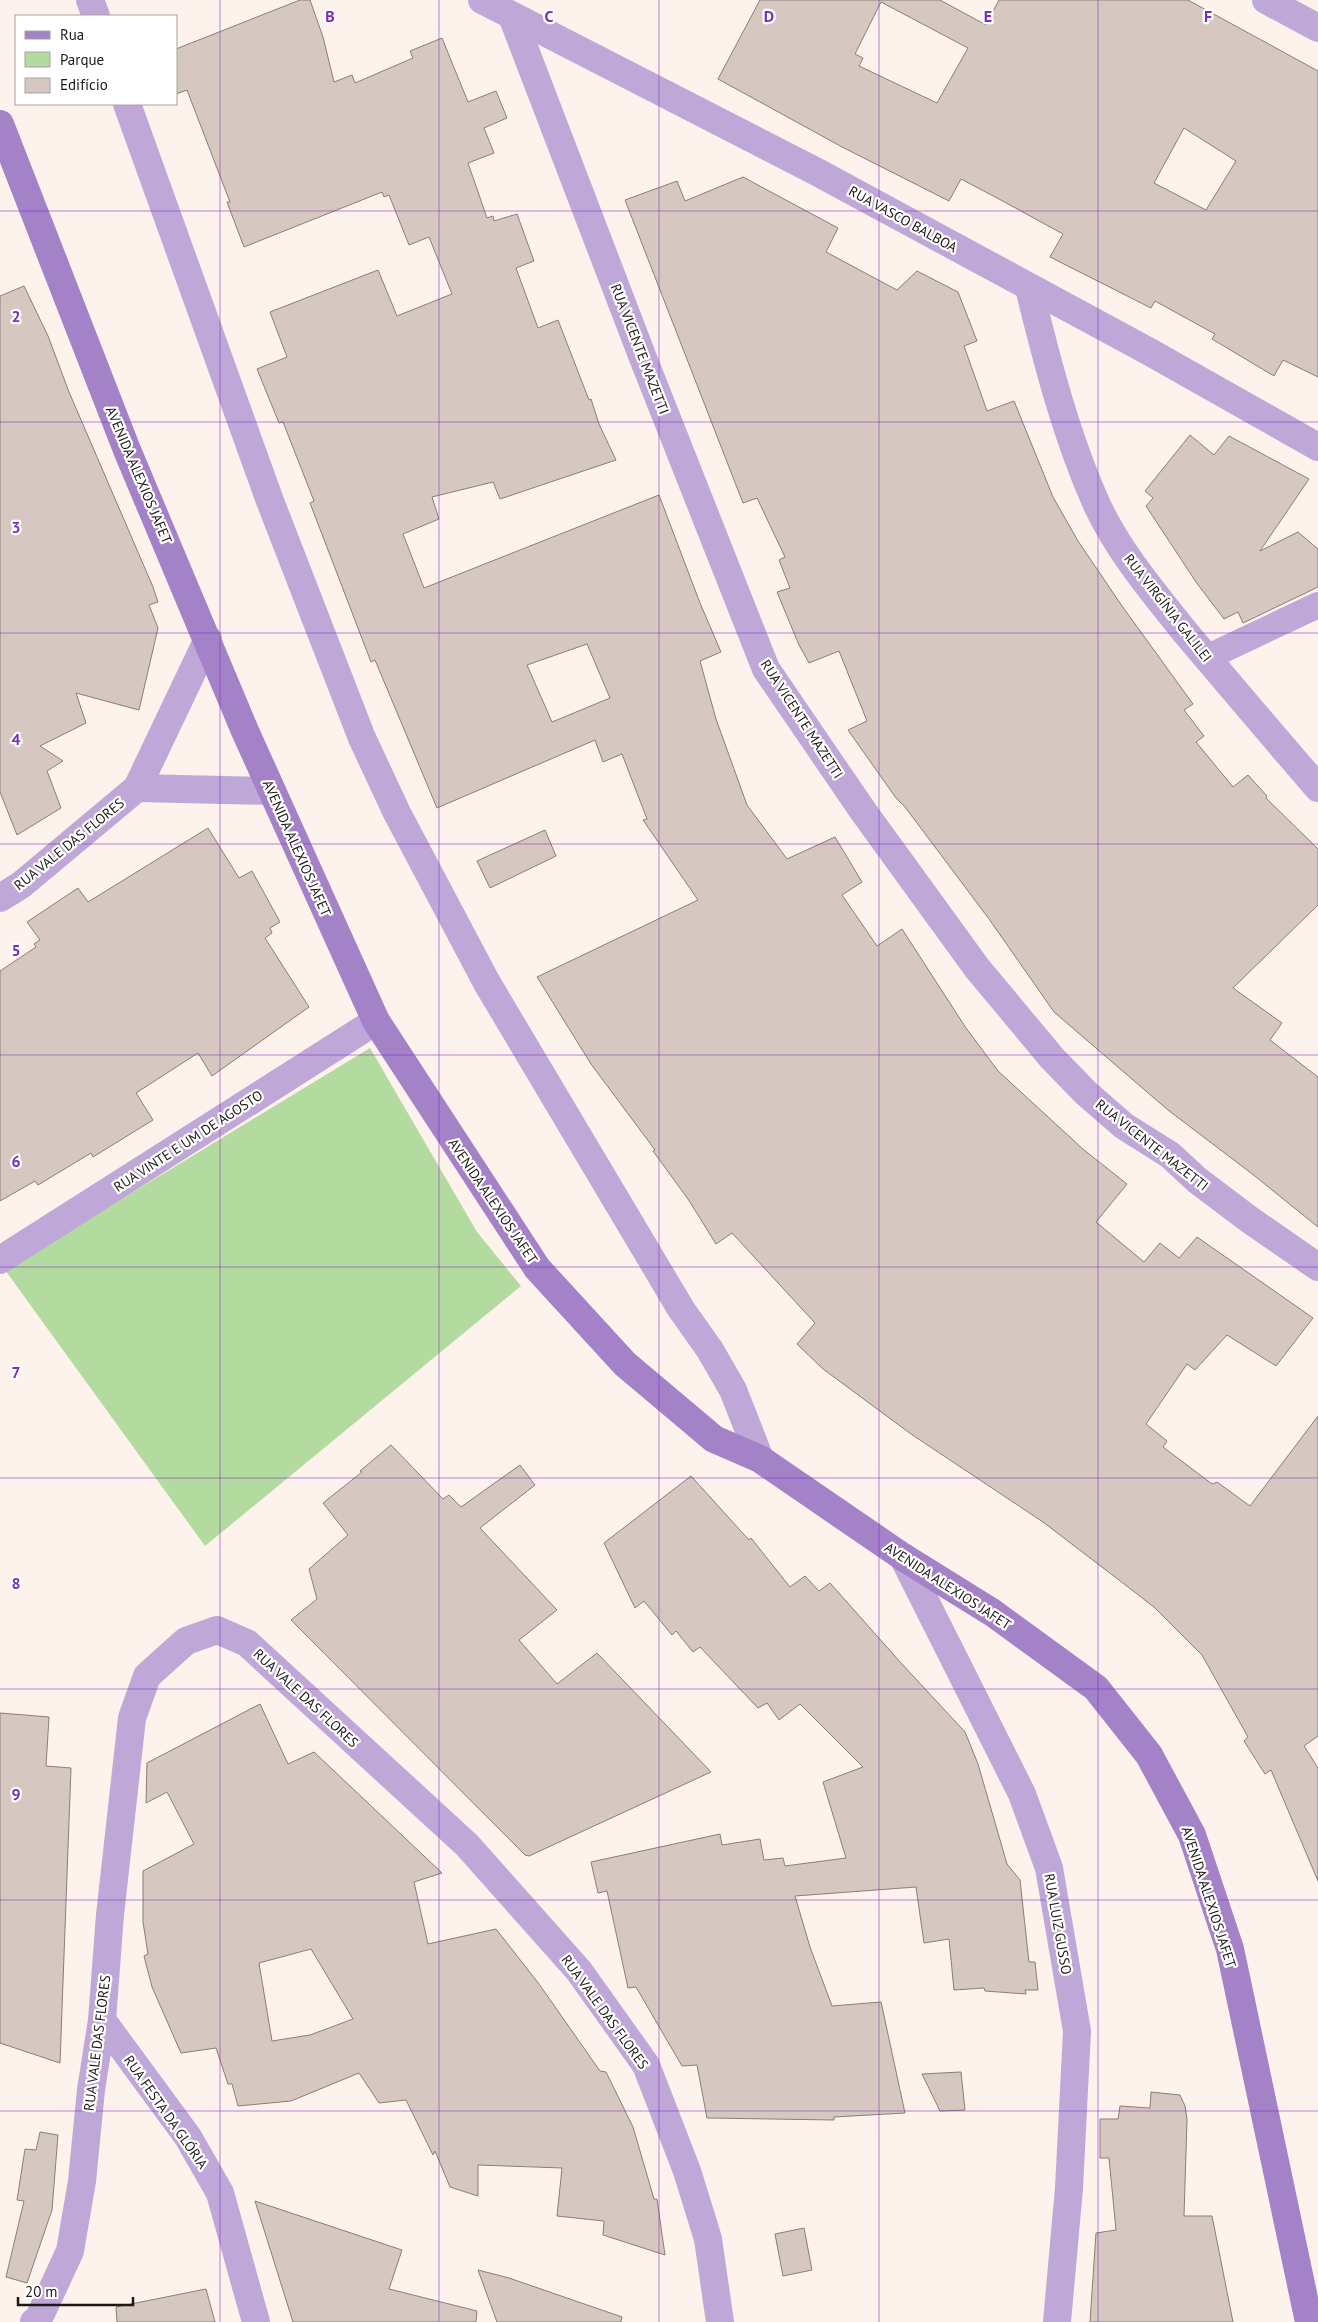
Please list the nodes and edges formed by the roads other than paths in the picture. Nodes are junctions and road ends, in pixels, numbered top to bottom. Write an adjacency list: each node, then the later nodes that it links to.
1 (90, 0): 4 (street)
2 (482, 0): 5 (street, RUA VASCO BALBOA)
3 (1266, 0): 6 (street)
4 (96, 15)
5 (512, 16): 9 (street, RUA VASCO BALBOA); 20 (street, RUA VICENTE MAZETTI)
6 (1318, 28)
7 (127, 105): 21 (street)
8 (0, 124): 12 (main road, AVENIDA ALEXIOS JAFET)
9 (1029, 288): 10 (street, RUA VASCO BALBOA); 13 (street, RUA VIRGÍNIA GALILEI)
10 (1318, 447)
11 (1318, 606): 13 (street)
12 (208, 639): 14 (street, RUA VALE DAS FLORES); 16 (main road, AVENIDA ALEXIOS JAFET)
13 (1206, 658): 15 (street, RUA VIRGÍNIA GALILEI)
14 (137, 788): 16 (street, RUA VALE DAS FLORES); 17 (street, RUA VALE DAS FLORES)
15 (1318, 788)
16 (272, 791): 18 (main road, AVENIDA ALEXIOS JAFET)
17 (0, 898)
18 (376, 1022): 19 (street, RUA VINTE E UM DE AGOSTO); 21 (main road, AVENIDA ALEXIOS JAFET)
19 (0, 1260)
20 (1318, 1267)
21 (760, 1459): 22 (main road, AVENIDA ALEXIOS JAFET)
22 (904, 1557): 27 (street, RUA LUIZ GUSSO); 28 (main road, AVENIDA ALEXIOS JAFET)
23 (102, 2020): 24 (street, RUA VALE DAS FLORES); 25 (street, RUA FESTA DA GLÓRIA); 26 (street, RUA VALE DAS FLORES)
24 (34, 2322)
25 (256, 2322)
26 (720, 2322)
27 (1057, 2322)
28 (1309, 2322)

